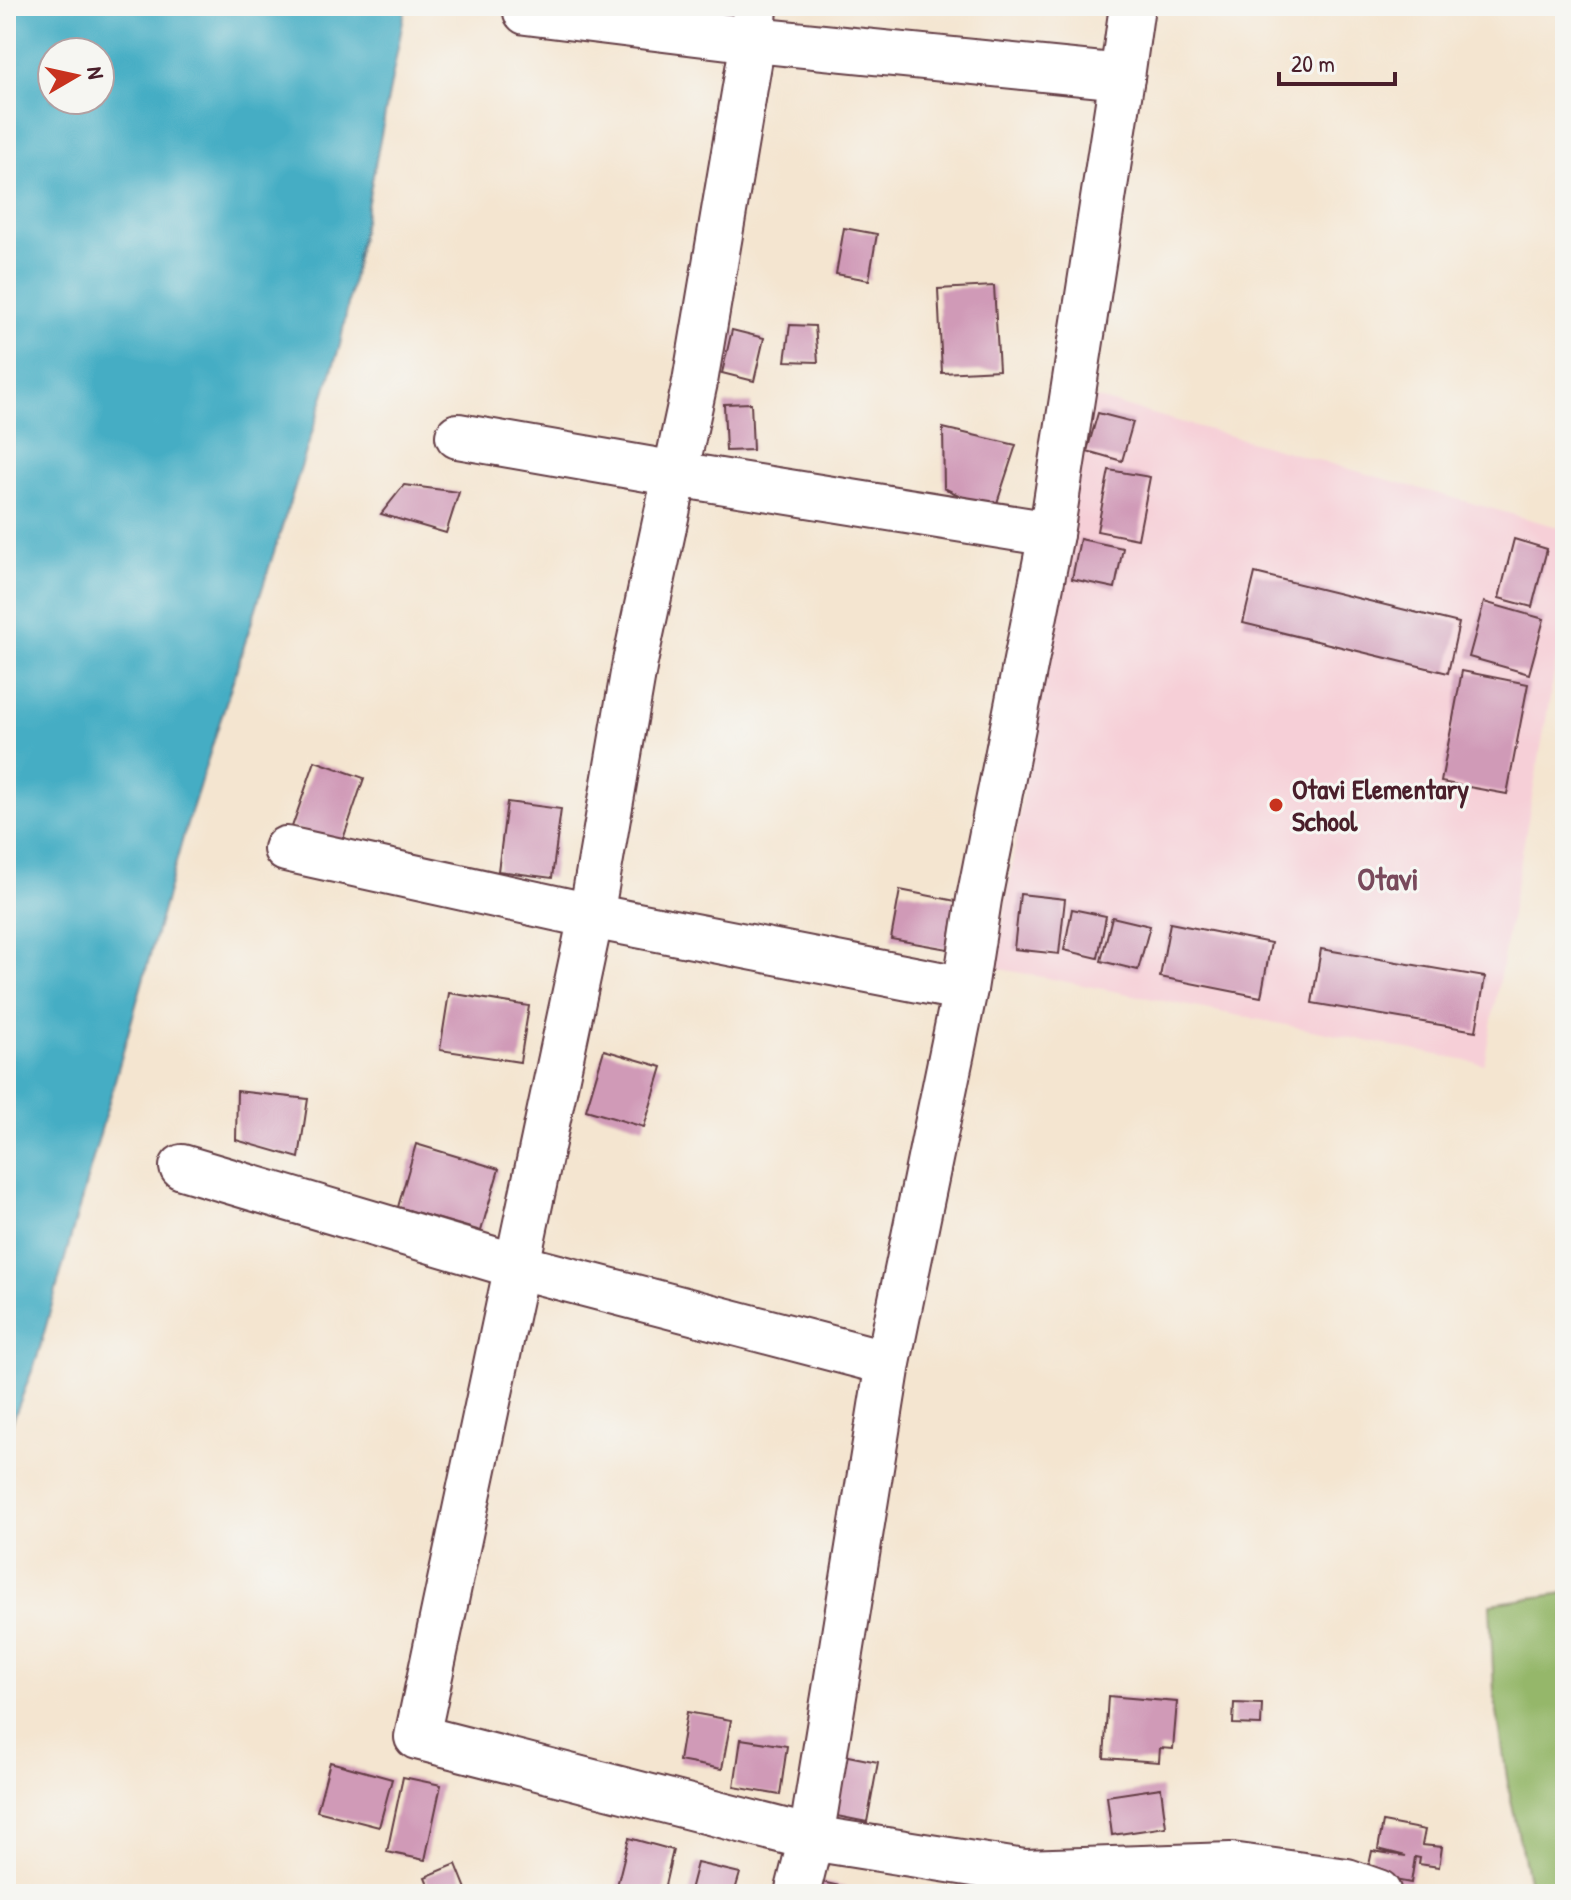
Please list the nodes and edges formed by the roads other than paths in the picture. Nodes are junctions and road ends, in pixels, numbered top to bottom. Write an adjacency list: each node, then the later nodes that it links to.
1 (1132, 6): 4 (street)
2 (526, 12): 3 (street)
3 (754, 23): 4 (street); 6 (street)
4 (1122, 77): 7 (street)
5 (458, 436): 6 (street)
6 (676, 474): 7 (street); 9 (street)
7 (1051, 534): 10 (street)
8 (286, 849): 9 (street)
9 (591, 916): 10 (street); 12 (street)
10 (965, 989): 13 (street)
11 (182, 1167): 12 (street)
12 (516, 1266): 13 (street); 14 (street)
13 (888, 1363): 14 (street)
14 (811, 1838): 15 (street); 16 (street)
15 (797, 1894)
16 (1379, 1894)

